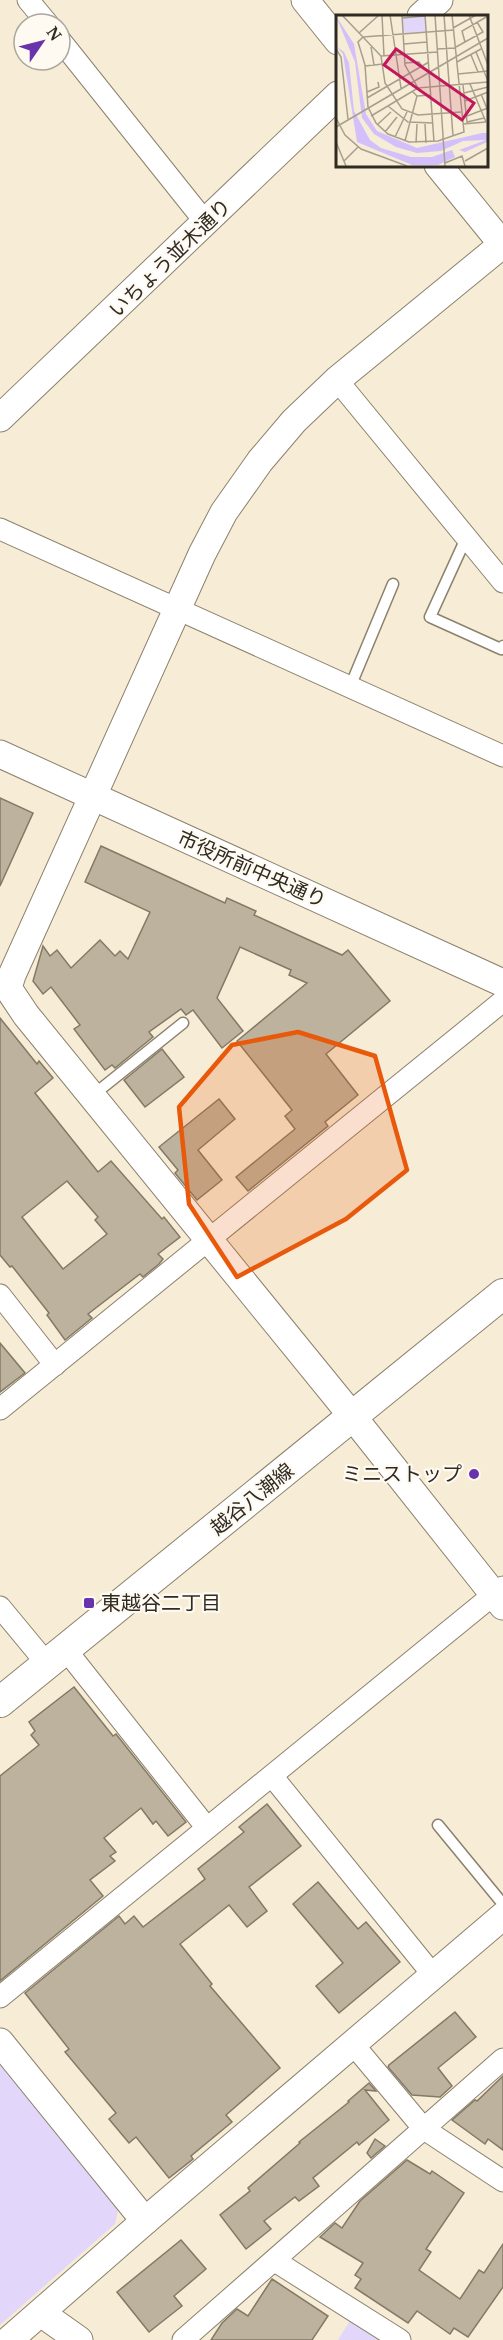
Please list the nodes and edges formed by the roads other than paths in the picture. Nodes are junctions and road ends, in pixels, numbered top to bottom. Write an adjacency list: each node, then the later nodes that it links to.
1 (28, 0): 4 (street)
2 (305, 0): 6 (street)
3 (439, 0): 5 (street)
4 (38, 12)
5 (422, 15)
6 (336, 39)
7 (72, 55): 10 (street)
8 (336, 97): 10 (street, いちょう並木通り)
9 (439, 166): 11 (street)
10 (206, 223): 13 (street, いちょう並木通り)
11 (503, 245): 12 (street)
12 (337, 380): 15 (street); 18 (street)
13 (0, 418)
14 (0, 529): 18 (street)
15 (467, 536): 16 (street); 19 (lane)
16 (503, 582)
17 (393, 584): 20 (lane)
18 (177, 609): 20 (street); 23 (street)
19 (503, 646)
20 (350, 687): 22 (street)
21 (0, 754): 23 (street, 市役所前中央通り)
22 (503, 756)
23 (93, 796): 24 (street, 市役所前中央通り); 25 (street)
24 (503, 983)
25 (4, 986): 28 (street)
26 (503, 1001): 29 (street)
27 (183, 1023): 28 (lane)
28 (92, 1096): 29 (street)
29 (209, 1240): 32 (street); 34 (street)
30 (503, 1294): 34 (main road, 越谷八潮線)
31 (0, 1295): 32 (street)
32 (55, 1365): 33 (street)
33 (0, 1409)
34 (352, 1417): 35 (street); 37 (main road, 越谷八潮線)
35 (500, 1596): 39 (street)
36 (0, 1607): 37 (street)
37 (57, 1658): 38 (main road, 越谷八潮線); 41 (street)
38 (0, 1702)
39 (272, 1776): 41 (street); 44 (street)
40 (438, 1825): 42 (lane)
41 (207, 1828): 45 (street)
42 (503, 1904)
43 (503, 1916): 44 (street)
44 (433, 1975): 47 (street)
45 (0, 1997)
46 (0, 2042): 51 (street)
47 (352, 2043): 49 (street); 51 (street)
48 (503, 2059): 49 (street)
49 (424, 2129): 50 (street); 52 (street)
50 (503, 2181)
51 (145, 2221): 53 (street)
52 (275, 2261): 56 (street); 57 (street)
53 (41, 2313): 54 (street); 55 (street)
54 (9, 2340)
55 (79, 2340)
56 (183, 2340)
57 (400, 2340)

